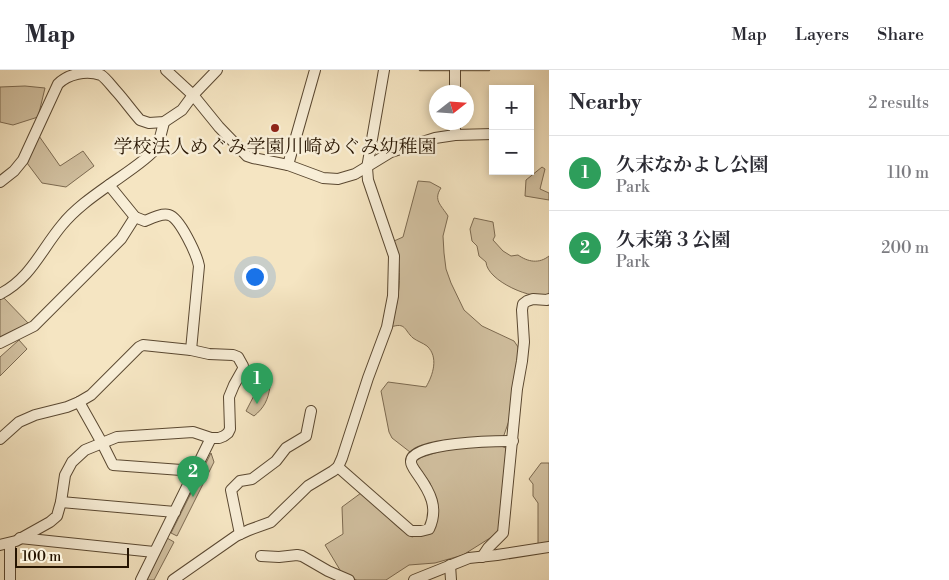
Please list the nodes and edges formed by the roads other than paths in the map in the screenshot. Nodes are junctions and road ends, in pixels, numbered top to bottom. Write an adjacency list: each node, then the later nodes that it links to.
1 (166, 70): 7 (street)
2 (217, 70): 7 (street)
3 (315, 70): 12 (street)
4 (384, 70): 13 (street)
5 (455, 70): 6 (street)
6 (456, 85)
7 (193, 94): 8 (street); 12 (street)
8 (164, 122): 14 (street); 15 (street)
9 (456, 130): 10 (street)
10 (456, 134): 11 (street); 13 (street)
11 (489, 134)
12 (288, 165): 13 (street)
13 (367, 168): 27 (street)
14 (0, 182)
15 (109, 185): 16 (street); 17 (street)
16 (135, 217): 19 (street); 20 (street)
17 (0, 294)
18 (549, 299): 25 (street)
19 (0, 343)
20 (191, 350): 21 (street); 23 (street)
21 (79, 402): 24 (street); 26 (street)
22 (311, 411): 32 (street)
23 (211, 438): 26 (street); 28 (street)
24 (0, 439)
25 (513, 441): 27 (street); 31 (street)
26 (102, 443): 28 (street); 29 (street)
27 (338, 467): 32 (street)
28 (195, 471): 30 (street)
29 (61, 502): 30 (street); 33 (street)
30 (175, 512): 36 (street)
31 (503, 533): 37 (street); 39 (street)
32 (240, 534): 43 (street)
33 (20, 538): 34 (street); 36 (street)
34 (5, 544): 41 (street)
35 (549, 547): 37 (street)
36 (154, 552): 42 (street)
37 (507, 554): 39 (street)
38 (261, 556): 44 (street)
39 (482, 557): 40 (street)
40 (450, 565): 45 (street); 46 (street)
41 (10, 580)
42 (141, 580)
43 (173, 580)
44 (349, 580)
45 (414, 580)
46 (451, 580)

